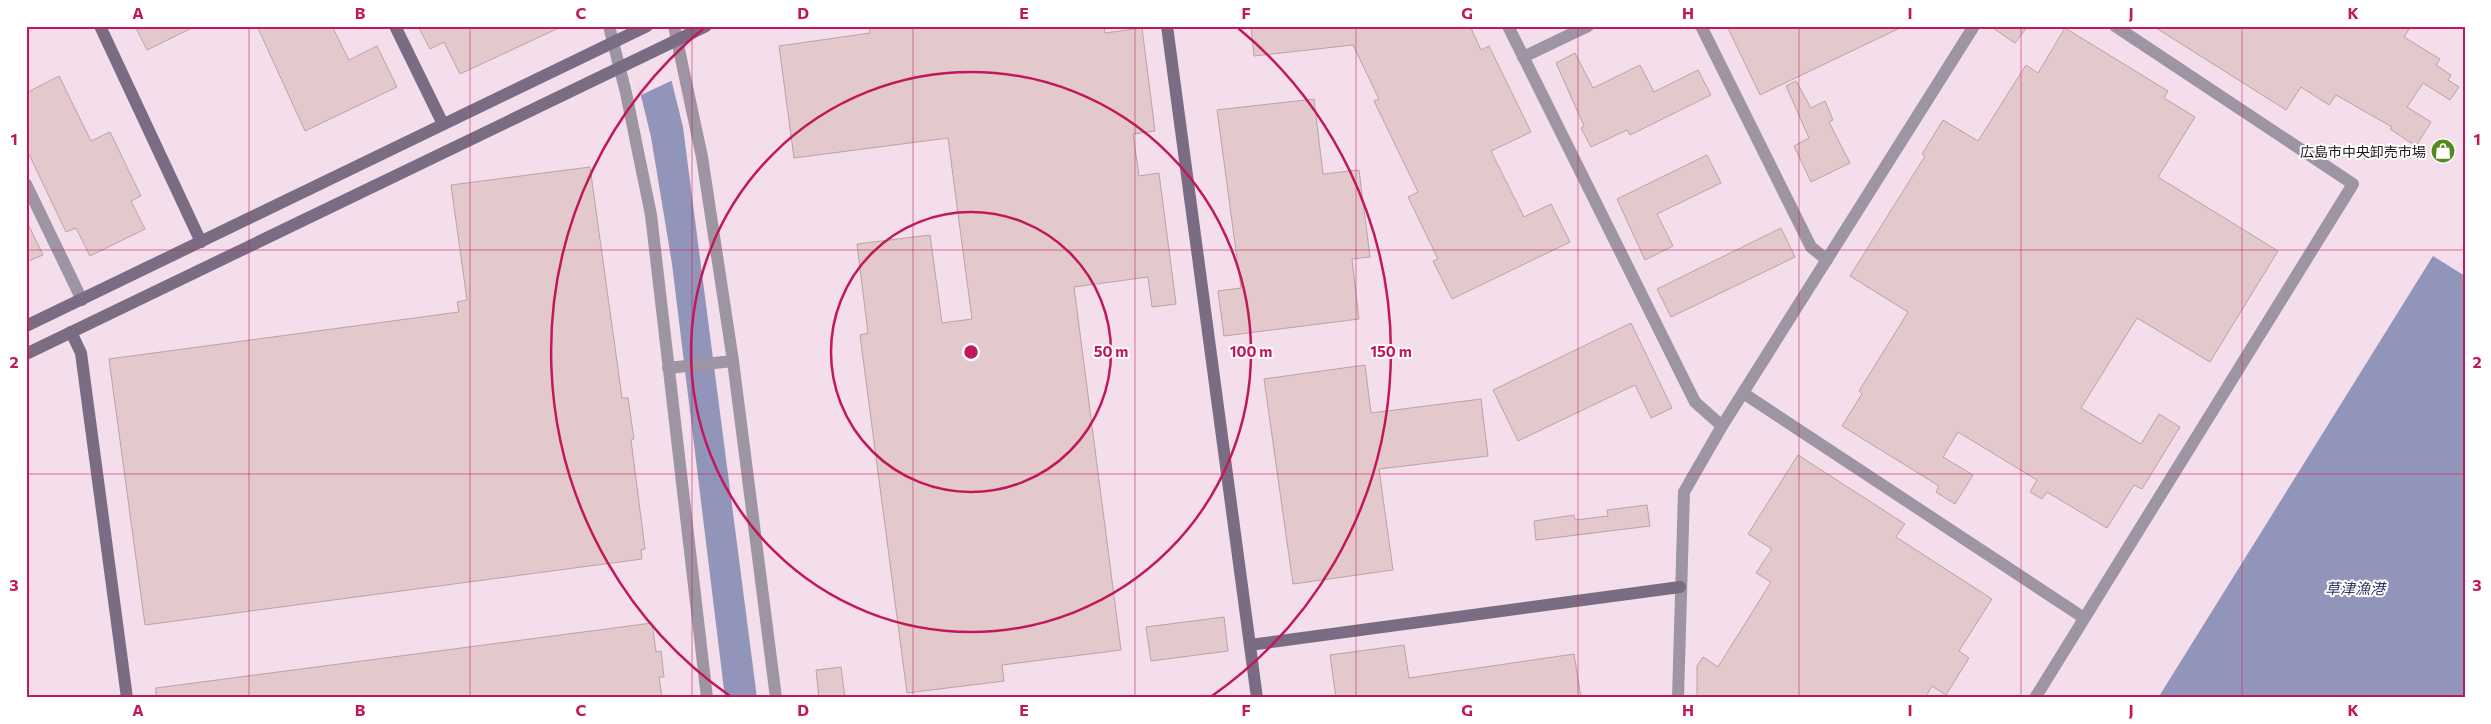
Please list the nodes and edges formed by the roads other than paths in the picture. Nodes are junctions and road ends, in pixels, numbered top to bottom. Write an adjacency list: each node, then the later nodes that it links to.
1 (100, 26): 19 (street)
2 (396, 26): 17 (street)
3 (609, 26): 14 (street)
4 (647, 26): 14 (street)
5 (674, 26): 13 (street)
6 (706, 26): 13 (street)
7 (1166, 26): 31 (street)
8 (1508, 26): 15 (street)
9 (1588, 26): 15 (street)
10 (1701, 26): 20 (street)
11 (1974, 26): 20 (street)
12 (2115, 26): 30 (street)
13 (678, 39): 16 (street); 25 (street)
14 (613, 42): 16 (street); 17 (street)
15 (1523, 57): 28 (street)
16 (620, 67): 23 (street); 26 (street)
17 (443, 124): 19 (street)
18 (26, 184): 21 (street)
19 (201, 242): 21 (street)
20 (1827, 260): 27 (street)
21 (82, 300): 22 (street)
22 (26, 326)
23 (71, 332): 24 (street); 32 (street)
24 (26, 354)
25 (733, 361): 26 (street); 34 (street)
26 (668, 368): 33 (street)
27 (1744, 393): 28 (street); 30 (street)
28 (1722, 426): 29 (street)
29 (1680, 587): 31 (street); 36 (street)
30 (2084, 618): 37 (street)
31 (1250, 645): 35 (street)
32 (128, 698)
33 (707, 698)
34 (776, 698)
35 (1257, 698)
36 (1678, 698)
37 (2035, 698)

